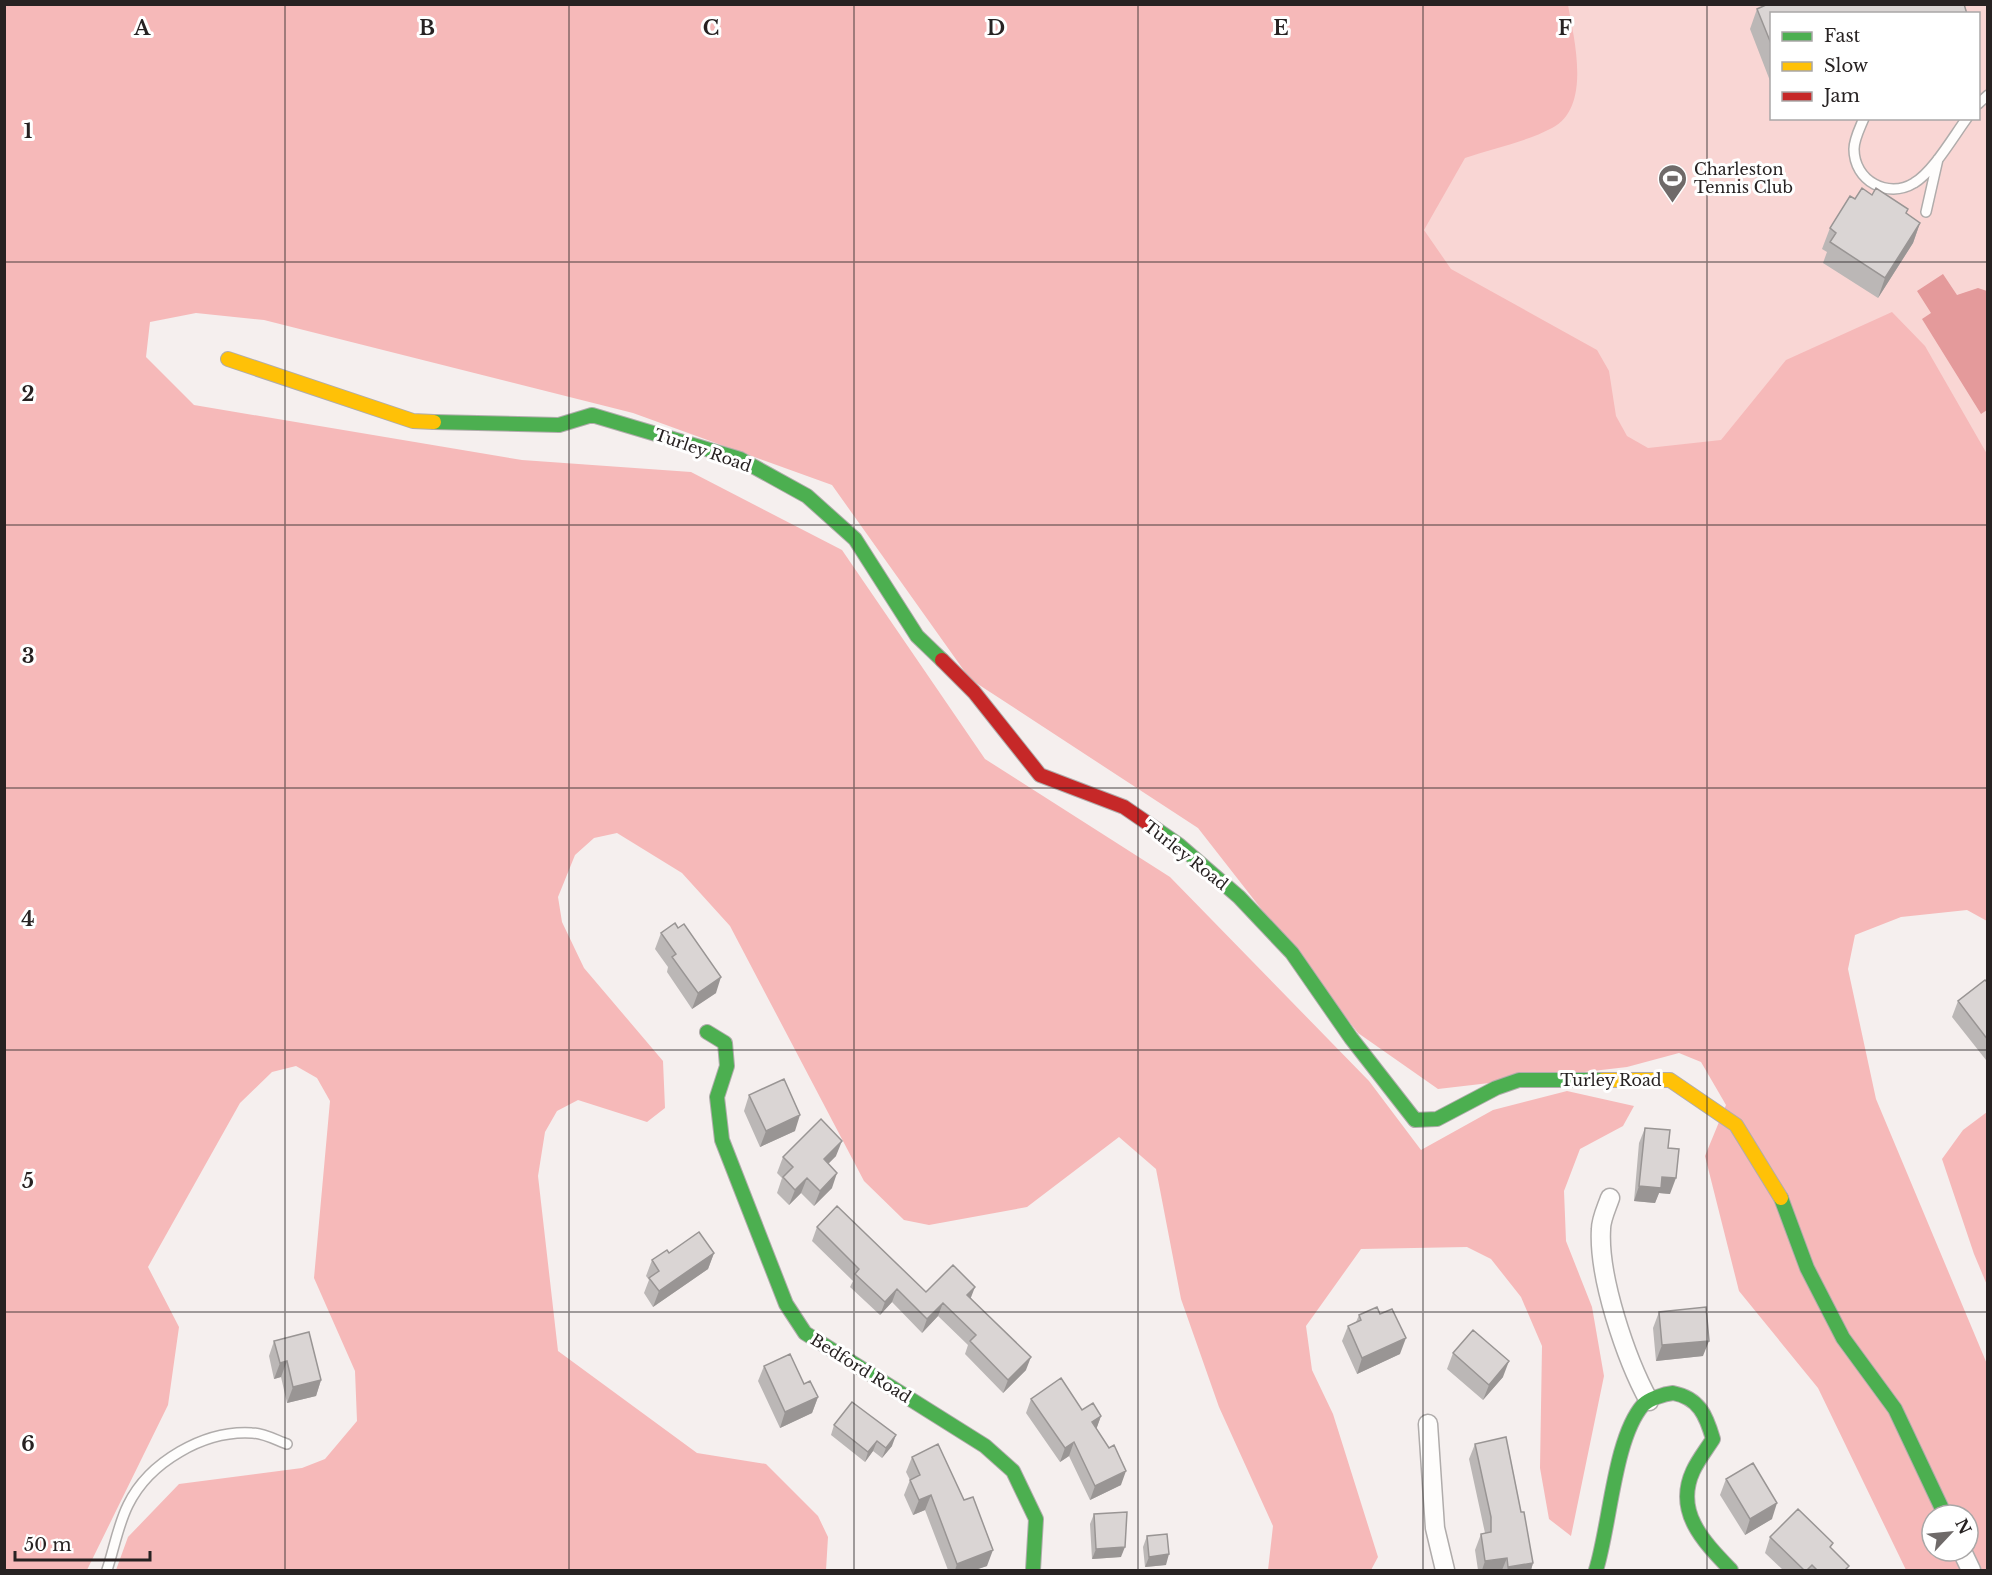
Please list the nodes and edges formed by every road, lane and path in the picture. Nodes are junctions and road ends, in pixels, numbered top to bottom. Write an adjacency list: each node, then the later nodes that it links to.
1 (1863, 120): 3 (lane)
2 (1966, 120): 3 (lane)
3 (1938, 157): 4 (lane)
4 (1926, 212)
5 (228, 359): 11 (street, Turley Road)
6 (707, 1032): 13 (street, Bedford Road)
7 (1610, 1198): 8 (street)
8 (1649, 1401): 15 (street); 16 (street)
9 (1428, 1424): 14 (street)
10 (287, 1444): 12 (lane)
11 (1939, 1503)
12 (107, 1570)
13 (1033, 1570)
14 (1445, 1570)
15 (1596, 1570)
16 (1731, 1570)

